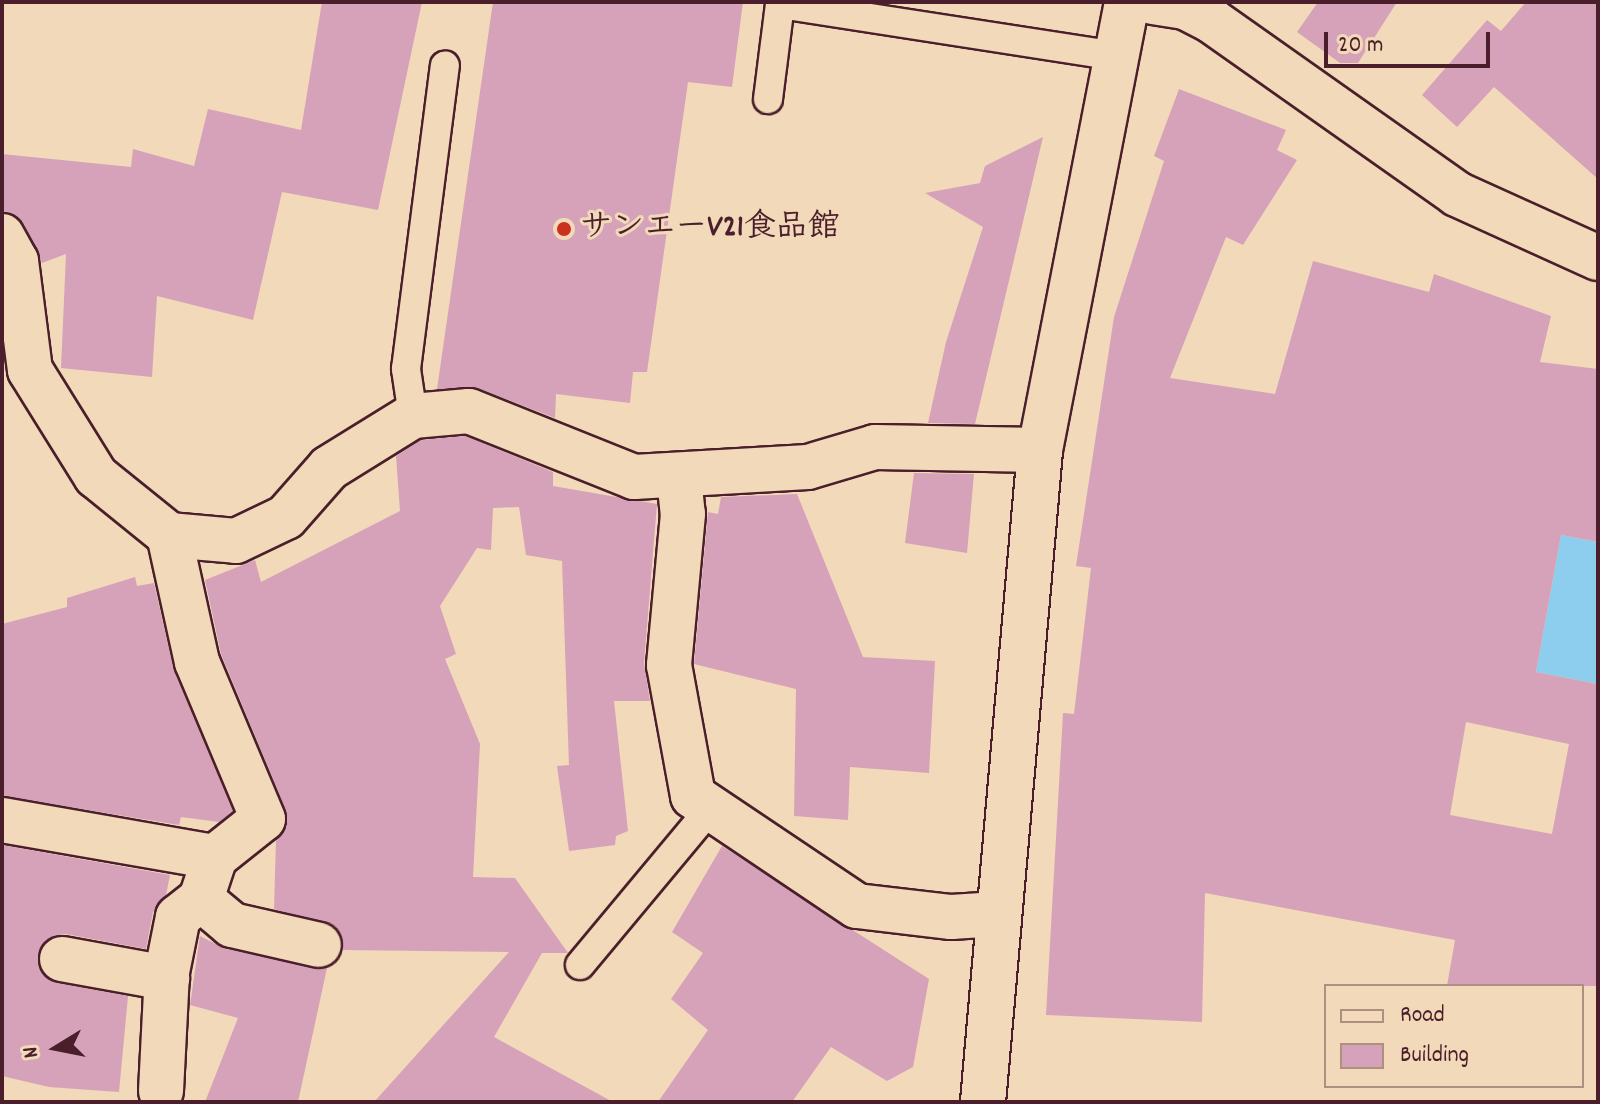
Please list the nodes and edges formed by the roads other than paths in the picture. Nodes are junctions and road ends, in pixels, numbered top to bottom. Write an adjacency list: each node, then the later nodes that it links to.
1 (1127, 2): 3 (street)
2 (1153, 2): 7 (street)
3 (1117, 56): 5 (lane); 9 (street)
4 (445, 65): 8 (lane)
5 (768, 99)
6 (2, 236): 11 (street)
7 (1598, 258)
8 (413, 416): 10 (street); 11 (street)
9 (1040, 450): 10 (street); 16 (street)
10 (679, 478): 12 (street)
11 (169, 535): 14 (street)
12 (711, 808): 16 (street); 19 (lane)
13 (2, 820): 14 (street)
14 (215, 857): 15 (street)
15 (201, 899): 17 (street); 20 (street)
16 (998, 914): 22 (street)
17 (319, 945)
18 (62, 959): 20 (street)
19 (580, 965)
20 (167, 978): 21 (street)
21 (161, 1091)
22 (983, 1102)

